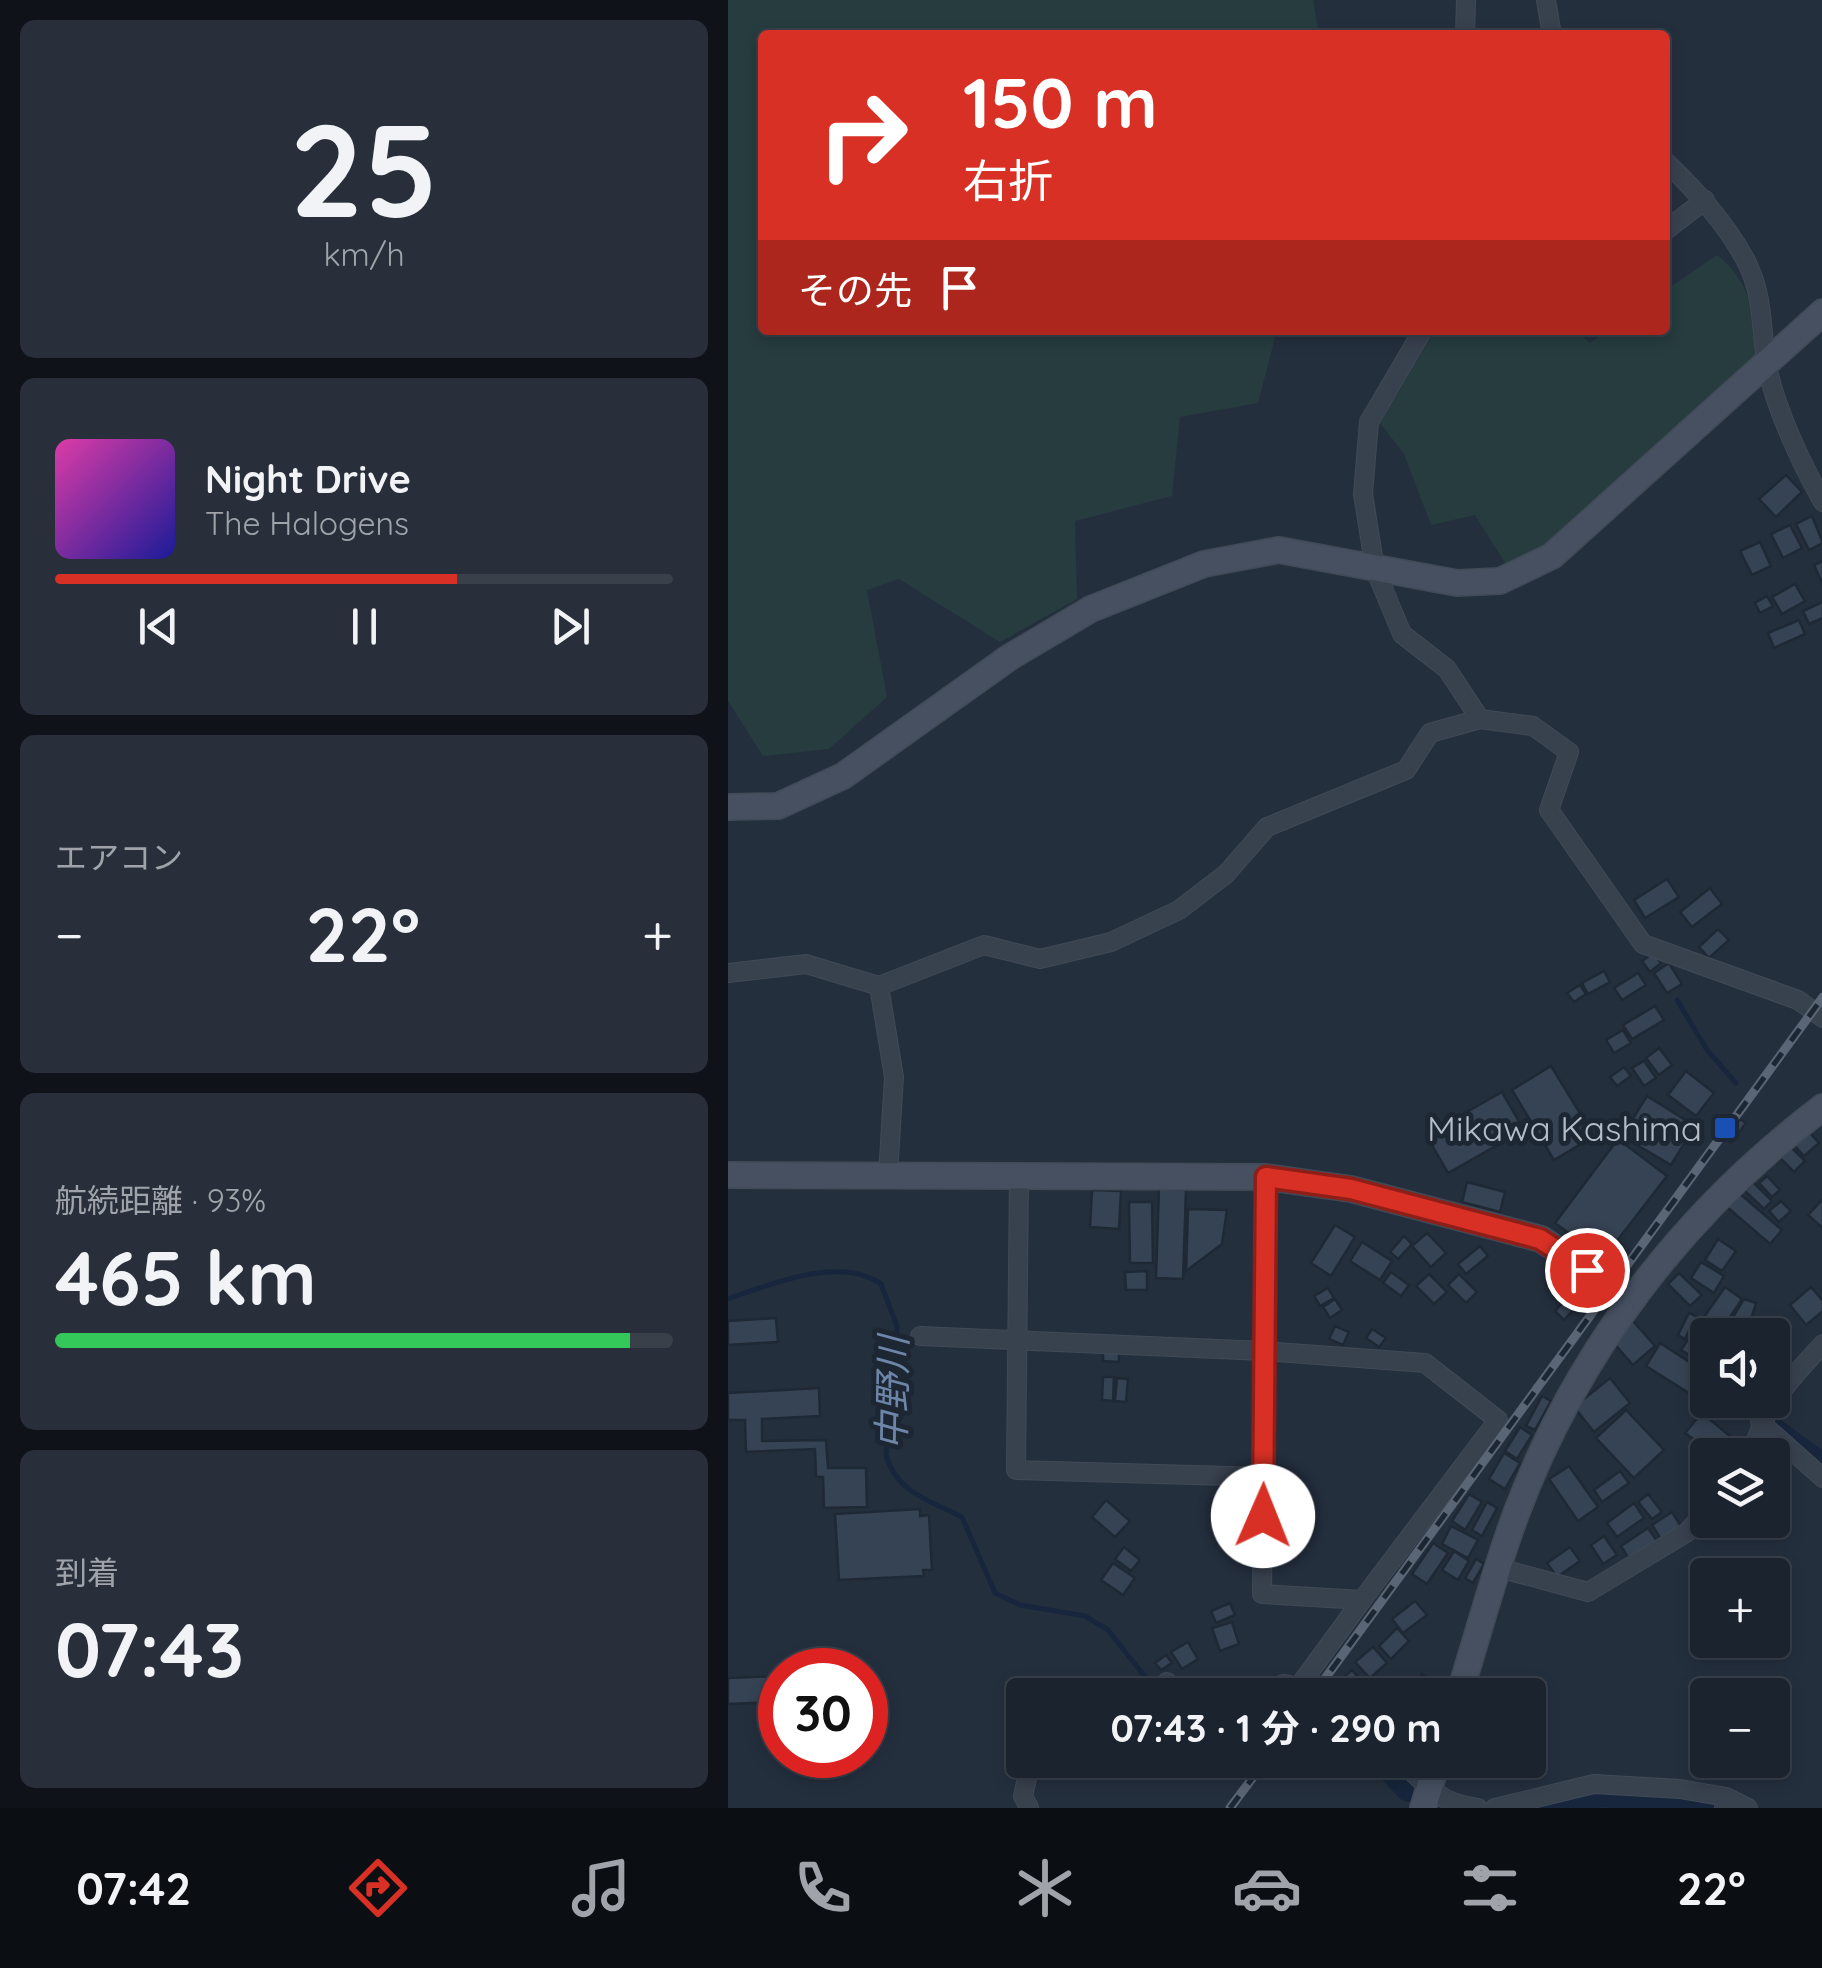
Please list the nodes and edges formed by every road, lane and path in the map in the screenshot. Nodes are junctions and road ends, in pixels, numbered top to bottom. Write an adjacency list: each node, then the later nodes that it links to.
1 (1466, 0): 3 (street)
2 (1546, 0): 4 (street)
3 (1465, 30)
4 (1551, 30)
5 (1670, 166): 6 (street)
6 (1705, 200): 7 (street); 10 (street)
7 (1670, 227)
8 (1822, 312): 10 (street)
9 (1420, 335): 12 (street)
10 (1766, 362): 11 (street); 12 (street)
11 (1822, 502)
12 (1375, 569): 13 (street); 14 (street)
13 (1480, 719): 16 (street); 17 (street)
14 (728, 807)
15 (728, 973): 16 (street)
16 (879, 986): 20 (street)
17 (1822, 1018)
18 (1819, 1116): 23 (street)
19 (728, 1175): 20 (street)
20 (888, 1175): 21 (street)
21 (1019, 1175): 22 (street); 25 (street)
22 (1266, 1177): 23 (street); 27 (street)
23 (1630, 1298): 33 (street)
24 (920, 1336): 25 (street)
25 (1016, 1338): 27 (street); 30 (street)
26 (1822, 1344): 28 (street)
27 (1264, 1351): 30 (street); 34 (street)
28 (1760, 1422): 29 (street); 31 (street)
29 (1756, 1438)
30 (1264, 1477): 34 (street)
31 (1822, 1478)
32 (1690, 1529): 33 (street)
33 (1499, 1568): 36 (street)
34 (1362, 1600): 35 (street)
35 (1305, 1678)
36 (1464, 1678)
37 (1027, 1778): 41 (street)
38 (1412, 1778): 39 (street)
39 (1426, 1800): 42 (street)
40 (1725, 1802): 43 (street); 44 (street)
41 (1029, 1808)
42 (1478, 1808)
43 (1495, 1808)
44 (1748, 1808)

